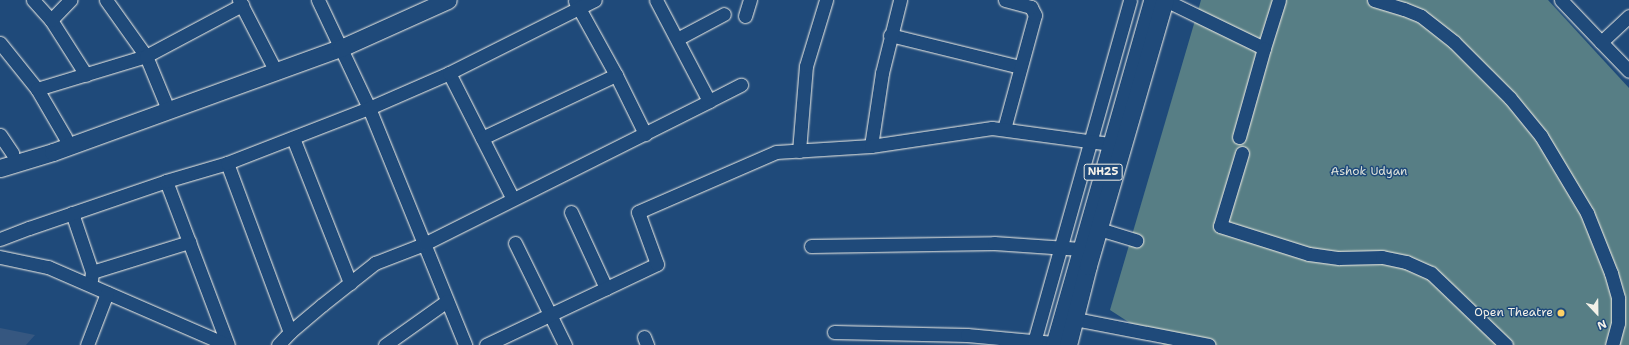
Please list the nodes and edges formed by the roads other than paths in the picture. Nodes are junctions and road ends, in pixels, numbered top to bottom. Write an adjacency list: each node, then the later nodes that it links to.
1 (33, 0): 24 (street)
2 (70, 0): 24 (street)
3 (106, 0): 31 (street)
4 (318, 0): 29 (street)
5 (428, 0): 29 (main road)
6 (448, 0): 29 (main road)
7 (594, 0): 20 (street)
8 (656, 0): 26 (street)
9 (750, 0): 22 (street)
10 (826, 0): 53 (street)
11 (900, 0): 25 (street)
12 (1005, 0): 33 (street)
13 (1130, 0): 50 (street)
14 (1152, 0): 51 (main road, NH25)
15 (1165, 0): 30 (street); 62 (main road, NH25)
16 (1279, 0): 30 (street)
17 (1374, 0): 94 (street)
18 (1561, 0): 27 (street)
19 (240, 2): 31 (street); 32 (street)
20 (577, 4): 35 (street); 37 (street)
21 (724, 14): 26 (street)
22 (745, 16)
23 (1629, 16): 27 (street)
24 (51, 20): 36 (street)
25 (890, 35): 33 (street); 52 (street)
26 (677, 39): 40 (street)
27 (1601, 42): 34 (street)
28 (0, 43): 39 (street)
29 (339, 44): 32 (main road); 42 (street); 57 (main road)
30 (1264, 48): 47 (street)
31 (146, 56): 36 (street); 41 (street)
32 (272, 64): 41 (main road)
33 (1020, 67): 43 (street)
34 (1629, 71)
35 (450, 73): 42 (street); 49 (street)
36 (86, 74): 39 (street)
37 (616, 75): 44 (street); 49 (street)
38 (741, 86): 40 (street)
39 (37, 89): 46 (street)
40 (709, 101): 44 (street)
41 (165, 102): 46 (main road)
42 (369, 108): 48 (street); 67 (street)
43 (1004, 129): 50 (street); 52 (street)
44 (645, 134): 59 (street)
45 (0, 135): 55 (street)
46 (65, 137): 55 (main road)
47 (1239, 137)
48 (294, 138): 56 (street); 73 (street)
49 (482, 138): 59 (street)
50 (1090, 142): 51 (street); 69 (street)
51 (1111, 144): 70 (main road, NH25)
52 (871, 146): 53 (street)
53 (799, 151): 75 (street)
54 (1242, 153): 93 (street)
55 (6, 155)
56 (227, 163): 58 (street); 80 (street)
57 (0, 168)
58 (166, 181): 61 (street); 65 (street)
59 (513, 199): 67 (street)
60 (571, 212): 75 (street)
61 (72, 213): 63 (street); 72 (street)
62 (1099, 229): 64 (street); 79 (main road, NH25)
63 (0, 239)
64 (1136, 240)
65 (189, 242): 72 (street); 86 (street)
66 (515, 243): 78 (street)
67 (424, 244): 73 (street); 77 (street)
68 (811, 246): 69 (street)
69 (1060, 248): 70 (street); 82 (street)
70 (1081, 249): 84 (main road, NH25)
71 (0, 257): 74 (street)
72 (92, 272): 74 (street)
73 (350, 283): 80 (street)
74 (91, 286): 76 (street)
75 (606, 288): 78 (street)
76 (107, 293): 85 (street); 86 (street)
77 (447, 300): 88 (street); 89 (street)
78 (550, 314): 90 (street); 91 (street)
79 (1075, 319): 83 (street); 84 (main road, NH25)
80 (290, 332): 87 (street)
81 (834, 332): 82 (street)
82 (1034, 342): 84 (street)
83 (1183, 342): 92 (street)
84 (1059, 344)
85 (87, 345)
86 (227, 345)
87 (278, 345)
88 (385, 345)
89 (465, 345)
90 (486, 345)
91 (565, 345)
92 (1209, 345)
93 (1506, 345)
94 (1612, 345)

